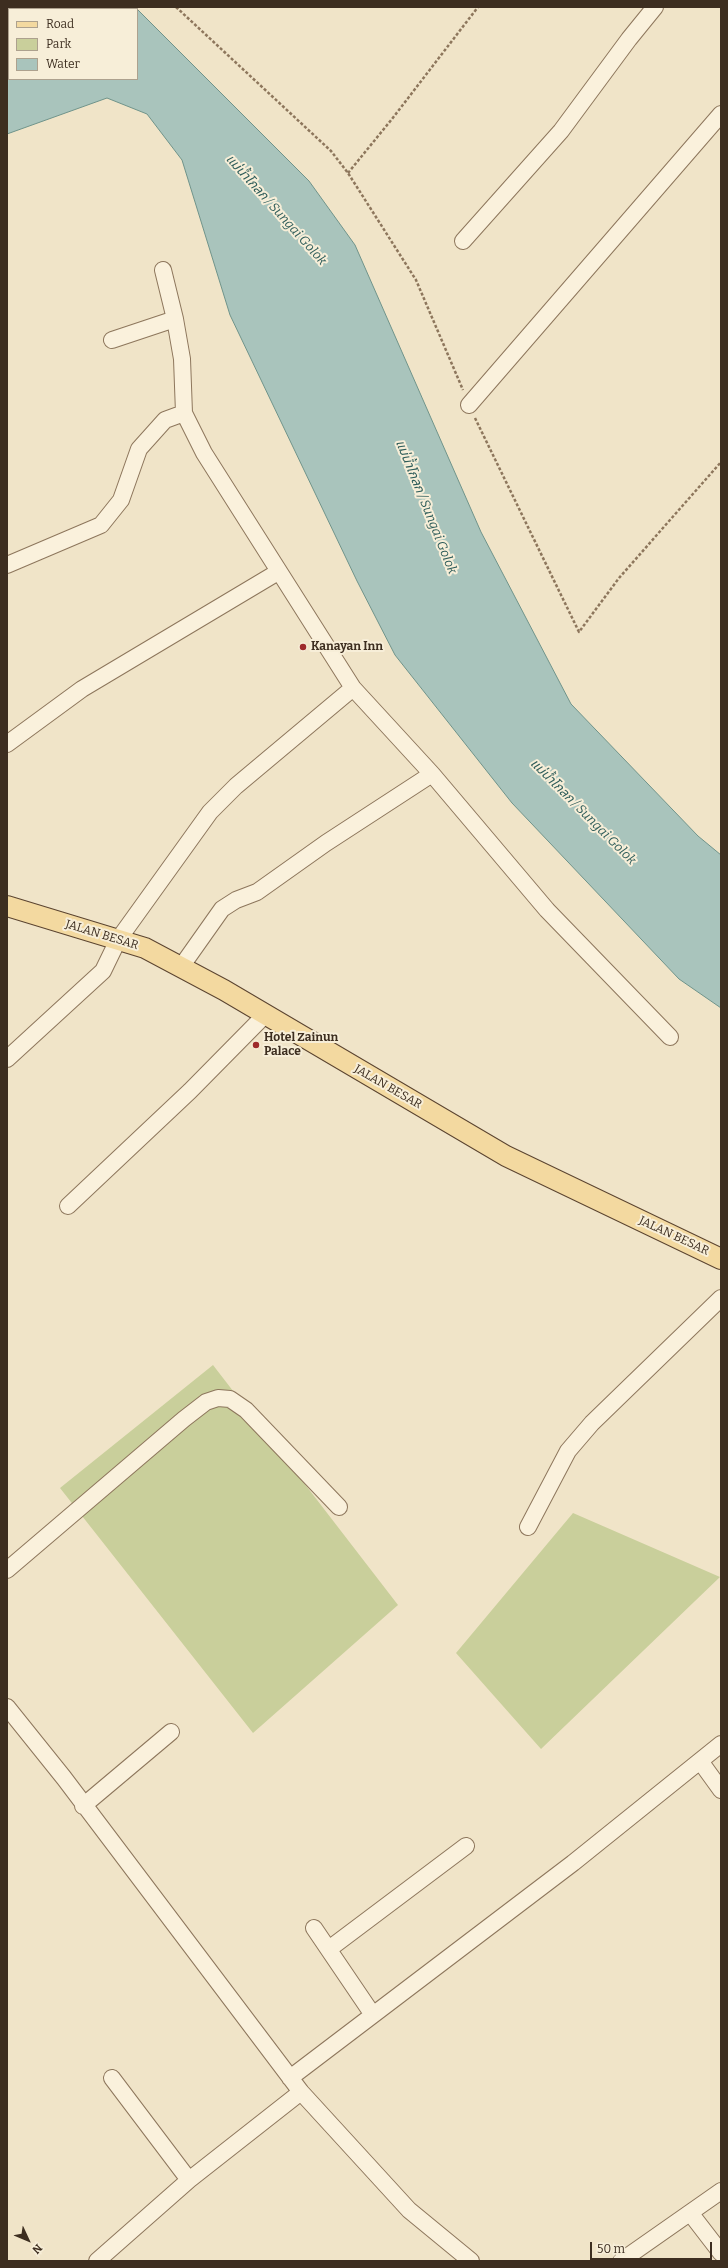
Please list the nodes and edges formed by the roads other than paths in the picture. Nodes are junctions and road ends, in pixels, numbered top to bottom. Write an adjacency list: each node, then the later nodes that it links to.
1 (655, 7): 3 (street)
2 (721, 114): 7 (street)
3 (463, 241)
4 (163, 270): 5 (street)
5 (175, 319): 6 (street); 8 (street)
6 (112, 340)
7 (469, 405)
8 (184, 413): 9 (street); 10 (street)
9 (7, 565)
10 (278, 572): 11 (street); 12 (street)
11 (353, 688): 13 (street); 15 (street)
12 (7, 744)
13 (432, 774): 16 (street); 18 (street)
14 (7, 906): 15 (main road, JALAN BESAR)
15 (118, 940): 16 (main road, JALAN BESAR); 19 (street)
16 (181, 967): 17 (main road, JALAN BESAR)
17 (266, 1015): 20 (street); 21 (main road, JALAN BESAR)
18 (670, 1037)
19 (7, 1059)
20 (68, 1206)
21 (721, 1258)
22 (721, 1298): 24 (street)
23 (339, 1507): 25 (street)
24 (528, 1527)
25 (7, 1570)
26 (7, 1707): 31 (street)
27 (171, 1732): 31 (street)
28 (721, 1744): 29 (street)
29 (700, 1761): 30 (street); 35 (street)
30 (721, 1790)
31 (83, 1806): 37 (street)
32 (466, 1846): 34 (street)
33 (314, 1928): 34 (street)
34 (329, 1949): 35 (street)
35 (373, 2015): 37 (street)
36 (112, 2078): 39 (street)
37 (290, 2078): 38 (street)
38 (301, 2092): 39 (street); 44 (street)
39 (190, 2180): 43 (street)
40 (721, 2190): 41 (street)
41 (691, 2214): 42 (street); 45 (street)
42 (721, 2254)
43 (98, 2261)
44 (471, 2261)
45 (621, 2261)

